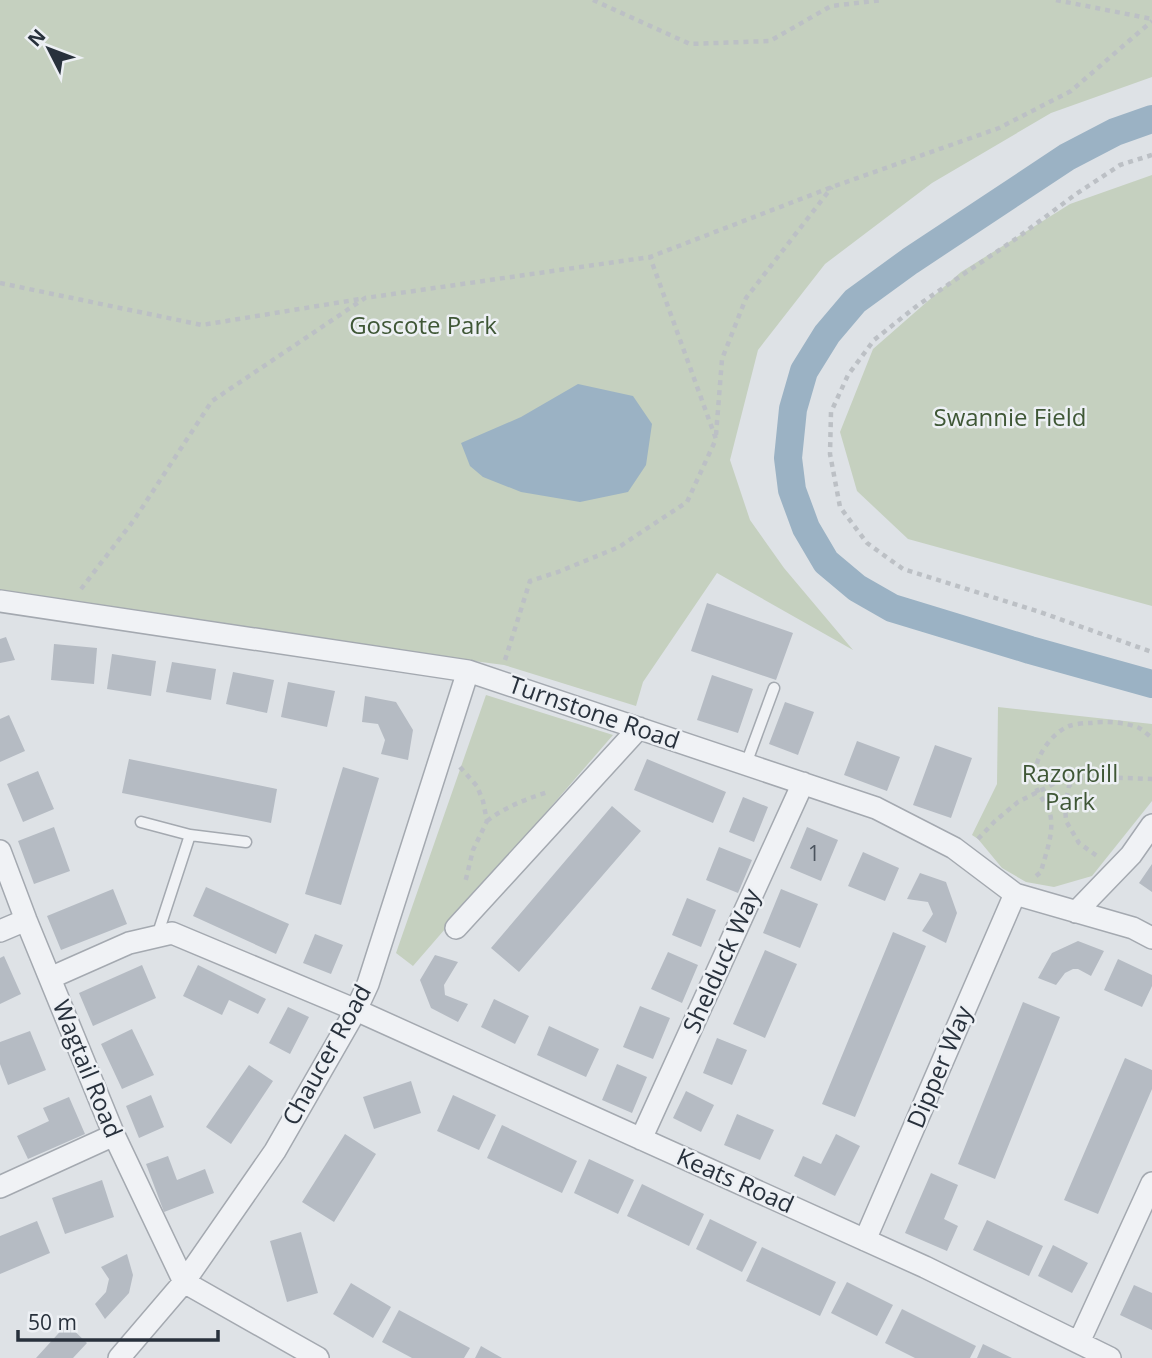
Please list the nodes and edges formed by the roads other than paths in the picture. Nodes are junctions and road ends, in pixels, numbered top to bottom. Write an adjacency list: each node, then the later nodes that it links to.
1 (0, 601): 2 (street, Turnstone Road)
2 (468, 671): 4 (street, Turnstone Road); 20 (street, Chaucer Road)
3 (774, 688): 5 (lane)
4 (639, 728): 5 (street, Turnstone Road); 15 (street)
5 (746, 764): 6 (street, Turnstone Road)
6 (803, 783): 12 (street, Turnstone Road); 22 (street, Shelduck Way)
7 (141, 822): 9 (lane)
8 (1152, 825): 13 (street)
9 (190, 835): 10 (lane); 17 (lane)
10 (246, 842)
11 (0, 851): 14 (street, Wagtail Road)
12 (1015, 894): 13 (street, Turnstone Road); 25 (street, Dipper Way)
13 (1076, 912): 18 (street, Turnstone Road)
14 (26, 920): 16 (street); 19 (street, Wagtail Road)
15 (462, 922)
16 (0, 931)
17 (158, 936): 19 (street); 20 (street, Keats Road)
18 (1152, 938)
19 (50, 978): 21 (street, Wagtail Road)
20 (356, 1010): 22 (street, Keats Road); 26 (street, Chaucer Road)
21 (114, 1135): 24 (street); 26 (street, Wagtail Road)
22 (641, 1139): 25 (street, Keats Road)
23 (1152, 1183): 27 (street)
24 (0, 1187)
25 (865, 1240): 27 (street, Keats Road)
26 (184, 1282): 28 (street, Chaucer Road); 29 (street)
27 (1079, 1342): 30 (street, Keats Road)
28 (119, 1358)
29 (318, 1358)
30 (1110, 1358)

